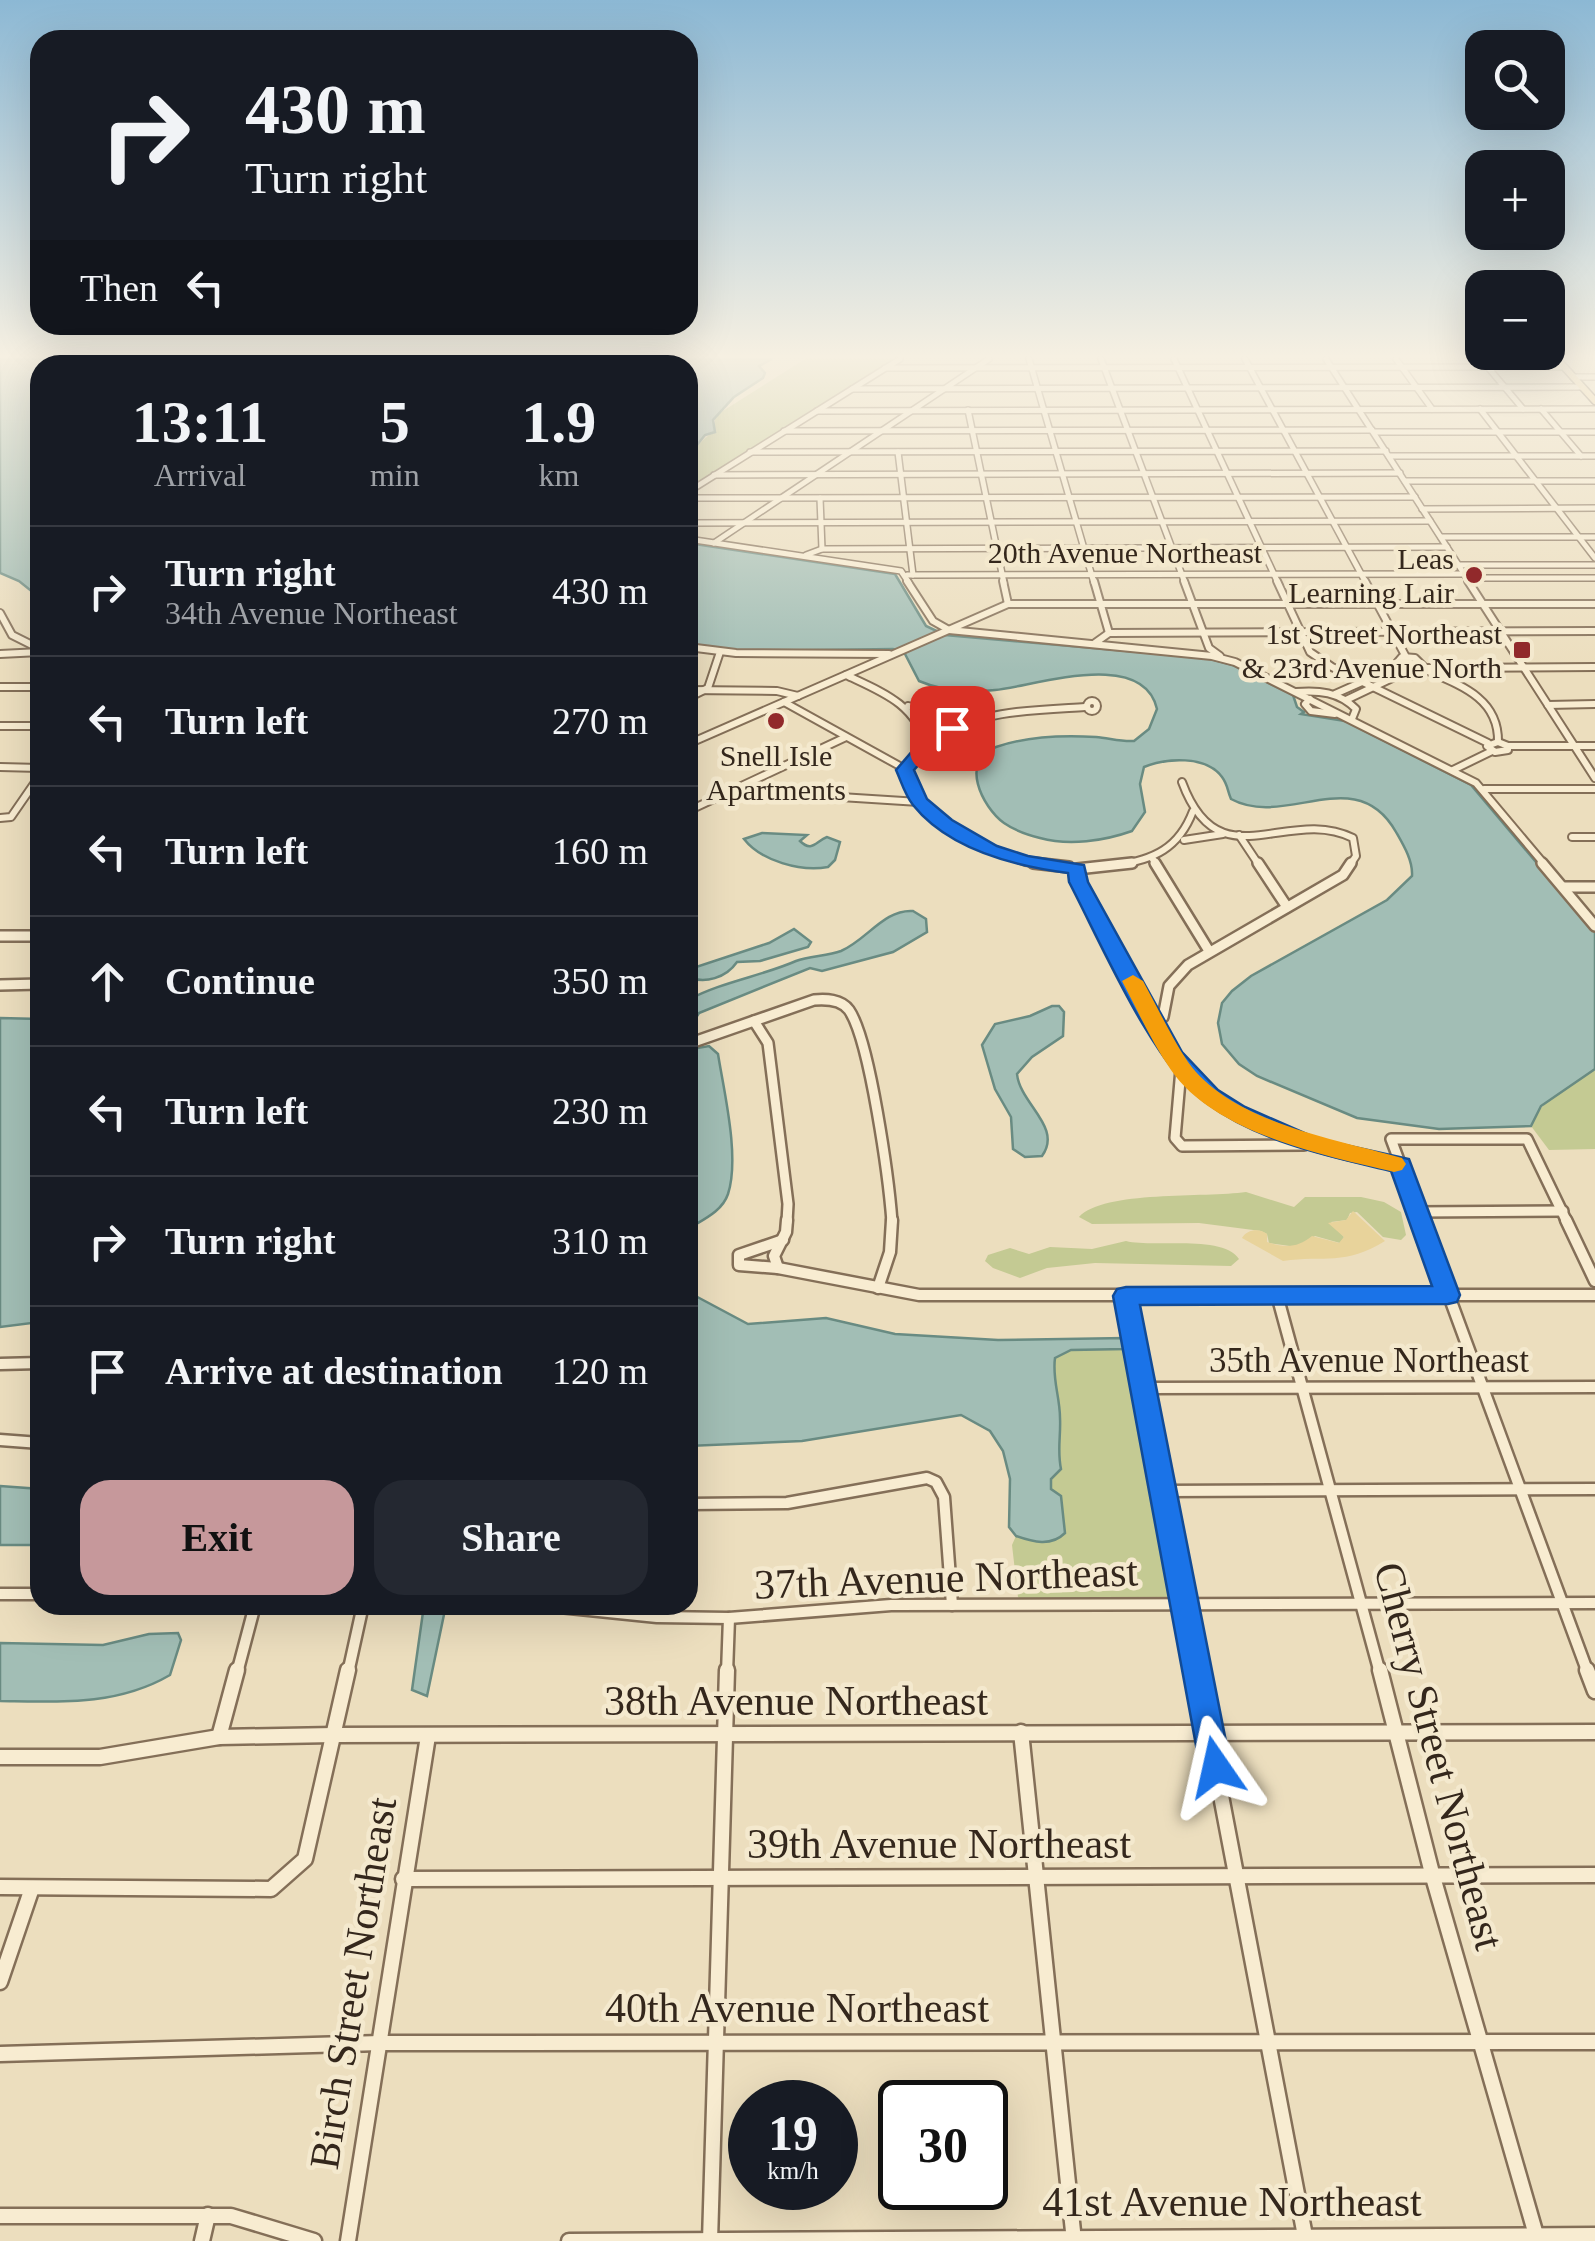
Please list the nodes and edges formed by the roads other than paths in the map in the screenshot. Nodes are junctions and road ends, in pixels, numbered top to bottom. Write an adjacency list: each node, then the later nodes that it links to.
1 (732, 464): 19 (street)
2 (831, 464): 13 (street)
3 (899, 464): 14 (street)
4 (979, 464): 15 (street)
5 (1060, 464): 16 (street)
6 (1140, 464): 17 (street)
7 (1221, 464): 18 (street)
8 (1303, 464): 11 (street)
9 (1394, 464): 12 (street)
10 (1522, 464): 21 (street)
11 (1308, 473): 12 (street); 18 (street); 26 (street)
12 (1400, 473): 20 (street)
13 (815, 474): 14 (street); 19 (street); 28 (street)
14 (900, 474): 15 (street); 30 (street)
15 (981, 474): 16 (street); 31 (street)
16 (1063, 474): 17 (street); 32 (street)
17 (1144, 474): 18 (street); 33 (street)
18 (1226, 474): 25 (street)
19 (714, 475): 23 (street)
20 (1405, 481): 21 (street); 27 (street)
21 (1535, 481): 22 (street); 35 (street)
22 (1595, 481)
23 (698, 487)
24 (698, 495): 28 (street)
25 (1238, 497): 26 (street); 33 (street); 44 (street)
26 (1320, 497): 27 (street); 37 (street)
27 (1415, 497): 34 (street)
28 (780, 498): 29 (street); 46 (street)
29 (820, 498): 30 (street); 39 (street)
30 (903, 498): 31 (street); 40 (street)
31 (986, 498): 32 (street); 41 (street)
32 (1070, 498): 33 (street); 42 (street)
33 (1153, 498): 43 (street)
34 (1422, 508): 35 (street); 38 (street)
35 (1556, 508): 36 (street); 49 (street)
36 (1595, 508)
37 (1334, 521): 38 (street); 44 (street); 53 (street)
38 (1430, 521): 48 (street)
39 (821, 522): 40 (street); 46 (street); 59 (street)
40 (906, 522): 41 (street); 55 (street)
41 (991, 522): 42 (street); 56 (street)
42 (1077, 522): 43 (street); 57 (street)
43 (1162, 522): 44 (street); 58 (street)
44 (1248, 522): 52 (street)
45 (698, 523): 46 (street)
46 (742, 523): 51 (street)
47 (1595, 536): 49 (street)
48 (1440, 537): 49 (street); 54 (street)
49 (1578, 537): 61 (street)
50 (698, 541): 51 (street, 20th Avenue Northeast)
51 (714, 543): 60 (street, 20th Avenue Northeast)
52 (1260, 547): 53 (street); 58 (street); 63 (street)
53 (1348, 547): 54 (street); 64 (street)
54 (1447, 547): 62 (street)
55 (910, 548): 56 (street); 59 (street); 65 (street)
56 (996, 548): 57 (street); 66 (street)
57 (1084, 548): 58 (street); 67 (street)
58 (1172, 548): 68 (street)
59 (822, 549): 60 (street)
60 (804, 556): 65 (street, 20th Avenue Northeast)
61 (1595, 562): 62 (street)
62 (1458, 565): 69 (street)
63 (1273, 574): 64 (street, 20th Avenue Northeast); 68 (street, 20th Avenue Northeast); 73 (street)
64 (1362, 574): 69 (street, 20th Avenue Northeast); 74 (street)
65 (910, 575): 66 (street, 20th Avenue Northeast); 81 (street)
66 (1002, 575): 67 (street, 20th Avenue Northeast); 75 (street)
67 (1092, 575): 68 (street, 20th Avenue Northeast); 76 (street)
68 (1182, 575): 72 (street)
69 (1466, 576): 70 (street, 20th Avenue Northeast); 71 (street)
70 (1595, 578)
71 (1482, 602): 74 (street); 77 (street); 80 (street)
72 (1192, 603): 73 (street); 76 (street); 85 (street)
73 (1286, 603): 74 (street); 84 (street)
74 (1378, 603): 82 (street)
75 (1008, 604): 76 (street); 81 (street)
76 (1100, 604): 83 (street)
77 (1595, 604)
78 (0, 613): 87 (street)
79 (1595, 630): 80 (street)
80 (1500, 631): 82 (street); 97 (street)
81 (945, 632): 86 (street); 93 (street)
82 (1394, 632): 84 (street); 95 (street)
83 (1109, 633): 85 (street); 86 (street)
84 (1300, 633): 85 (street); 103 (street)
85 (1204, 634): 88 (street)
86 (1095, 643): 94 (street)
87 (30, 645)
88 (1209, 648): 94 (street); 96 (street)
89 (698, 649): 91 (street)
90 (30, 652): 92 (street)
91 (720, 652): 93 (street); 107 (street)
92 (0, 654)
93 (892, 654): 102 (street)
94 (1197, 655): 96 (street)
95 (1406, 657): 98 (street); 100 (street)
96 (1223, 658): 108 (street)
97 (1522, 664): 99 (street); 100 (street); 114 (street)
98 (1398, 666): 101 (street); 103 (street)
99 (1595, 666)
100 (1424, 667): 101 (street); 124 (street)
101 (1409, 670): 105 (street)
102 (846, 675): 111 (street); 116 (street)
103 (1362, 681): 105 (street); 110 (street)
104 (0, 686): 106 (street)
105 (1374, 686): 112 (street); 124 (street)
106 (30, 687)
107 (702, 692): 109 (street); 111 (street)
108 (1294, 692): 110 (street); 119 (street)
109 (698, 693)
110 (1335, 694): 112 (street)
111 (798, 696): 113 (street)
112 (1346, 700): 119 (street)
113 (784, 702): 122 (street); 123 (street)
114 (1548, 704): 115 (street); 126 (street)
115 (1595, 704)
116 (906, 705): 118 (street); 125 (street)
117 (1085, 707): 118 (street)
118 (992, 716): 125 (street)
119 (1352, 719): 130 (street)
120 (0, 726): 121 (street)
121 (30, 726)
122 (846, 737): 129 (street); 137 (street)
123 (698, 740)
124 (1493, 745): 126 (street); 130 (street)
125 (926, 746): 129 (street)
126 (1574, 746): 127 (street); 132 (street)
127 (1595, 746)
128 (0, 767): 131 (street)
129 (905, 770): 138 (street)
130 (1453, 770): 135 (street)
131 (30, 771)
132 (1595, 778)
133 (1182, 782): 140 (street)
134 (30, 788): 142 (street)
135 (1484, 789): 136 (street); 150 (street)
136 (1595, 789)
137 (731, 790): 138 (street); 139 (street)
138 (920, 802): 148 (street)
139 (698, 805)
140 (1193, 812): 143 (street); 146 (street)
141 (0, 818): 142 (street)
142 (11, 818)
143 (1234, 834): 146 (street); 151 (street); 151 (street)
144 (1572, 837): 145 (street)
145 (1595, 837)
146 (1182, 841): 147 (street)
147 (1152, 858): 148 (street); 155 (street)
148 (1072, 872): 159 (street)
149 (1595, 886): 150 (street)
150 (1564, 887): 152 (street)
151 (1287, 906): 155 (street)
152 (1595, 926)
153 (0, 936): 154 (street)
154 (30, 936)
155 (1210, 951): 158 (street)
156 (30, 984): 157 (street)
157 (0, 985)
158 (1164, 998): 159 (street); 160 (street)
159 (1142, 999): 163 (street)
160 (1163, 1017)
161 (754, 1020): 162 (street); 168 (street); 171 (street)
162 (698, 1040)
163 (1181, 1069): 164 (street); 164 (street)
164 (1312, 1145): 165 (street)
165 (1400, 1165): 166 (street); 167 (street)
166 (1563, 1211): 167 (street); 170 (street)
167 (1417, 1212): 172 (street)
168 (784, 1240): 169 (street); 169 (street)
169 (778, 1268): 171 (street)
170 (1595, 1281)
171 (878, 1288): 174 (street)
172 (1448, 1295): 173 (street); 175 (street); 181 (street)
173 (1595, 1295)
174 (1126, 1296): 175 (street); 179 (street)
175 (1276, 1296): 180 (street, Cherry Street Northeast)
176 (0, 1364): 177 (street)
177 (30, 1364)
178 (1595, 1387): 181 (street, 35th Avenue Northeast)
179 (1143, 1388): 180 (street, 35th Avenue Northeast); 187 (street)
180 (1303, 1388): 181 (street, 35th Avenue Northeast); 184 (street, Cherry Street Northeast)
181 (1482, 1388): 185 (street)
182 (0, 1440): 183 (street)
183 (30, 1442)
184 (1330, 1490): 185 (street); 187 (street); 194 (street, Cherry Street Northeast)
185 (1520, 1490): 186 (street); 191 (street)
186 (1595, 1490)
187 (1164, 1491): 193 (street)
188 (698, 1504): 195 (street)
189 (0, 1594): 190 (street)
190 (30, 1594)
191 (1562, 1603): 192 (street, 37th Avenue Northeast); 194 (street, 37th Avenue Northeast); 200 (street)
192 (1595, 1603)
193 (1184, 1604): 194 (street, 37th Avenue Northeast); 195 (street, 37th Avenue Northeast); 202 (street)
194 (1362, 1604): 205 (street, Cherry Street Northeast)
195 (952, 1605): 199 (street, 37th Avenue Northeast)
196 (252, 1615): 208 (street)
197 (361, 1615): 206 (street)
198 (630, 1615): 199 (street, 37th Avenue Northeast)
199 (729, 1618): 204 (street)
200 (1595, 1692)
201 (1020, 1732): 202 (street, 38th Avenue Northeast); 204 (street, 38th Avenue Northeast); 215 (street)
202 (1209, 1732): 205 (street, 38th Avenue Northeast); 212 (street)
203 (1595, 1732): 205 (street, 38th Avenue Northeast)
204 (725, 1733): 207 (street, 38th Avenue Northeast); 214 (street)
205 (1397, 1733): 211 (street, Cherry Street Northeast)
206 (334, 1735): 207 (street, 38th Avenue Northeast); 208 (street, 38th Avenue Northeast); 217 (street)
207 (428, 1736): 213 (street, Birch Street Northeast)
208 (219, 1737): 209 (street, 38th Avenue Northeast)
209 (0, 1757)
210 (1595, 1875): 211 (street, 39th Avenue Northeast)
211 (1432, 1877): 212 (street, 39th Avenue Northeast); 219 (street, Cherry Street Northeast)
212 (1236, 1878): 215 (street, 39th Avenue Northeast); 221 (street)
213 (403, 1879): 214 (street, 39th Avenue Northeast); 223 (street, Birch Street Northeast)
214 (721, 1879): 215 (street, 39th Avenue Northeast); 224 (street)
215 (1034, 1880): 220 (street)
216 (0, 1887): 217 (street)
217 (32, 1888): 218 (street)
218 (0, 1982)
219 (1482, 2041): 221 (street, 40th Avenue Northeast); 222 (street, 40th Avenue Northeast); 228 (street, Cherry Street Northeast)
220 (1052, 2042): 221 (street, 40th Avenue Northeast); 224 (street, 40th Avenue Northeast); 233 (street)
221 (1269, 2042): 230 (street)
222 (1595, 2042)
223 (380, 2043): 224 (street, 40th Avenue Northeast); 225 (street, 40th Avenue Northeast); 236 (street, Birch Street Northeast)
224 (718, 2044): 232 (street)
225 (0, 2054)
226 (208, 2215): 227 (street); 234 (street); 235 (street)
227 (0, 2216)
228 (1536, 2235): 229 (street, 41st Avenue Northeast); 231 (street, 41st Avenue Northeast)
229 (1595, 2235)
230 (1305, 2236): 231 (street, 41st Avenue Northeast); 233 (street, 41st Avenue Northeast)
231 (1438, 2238)
232 (710, 2240): 233 (street, 41st Avenue Northeast); 237 (street, 41st Avenue Northeast)
233 (1074, 2240)
234 (202, 2241)
235 (314, 2241)
236 (348, 2241)
237 (568, 2241)

